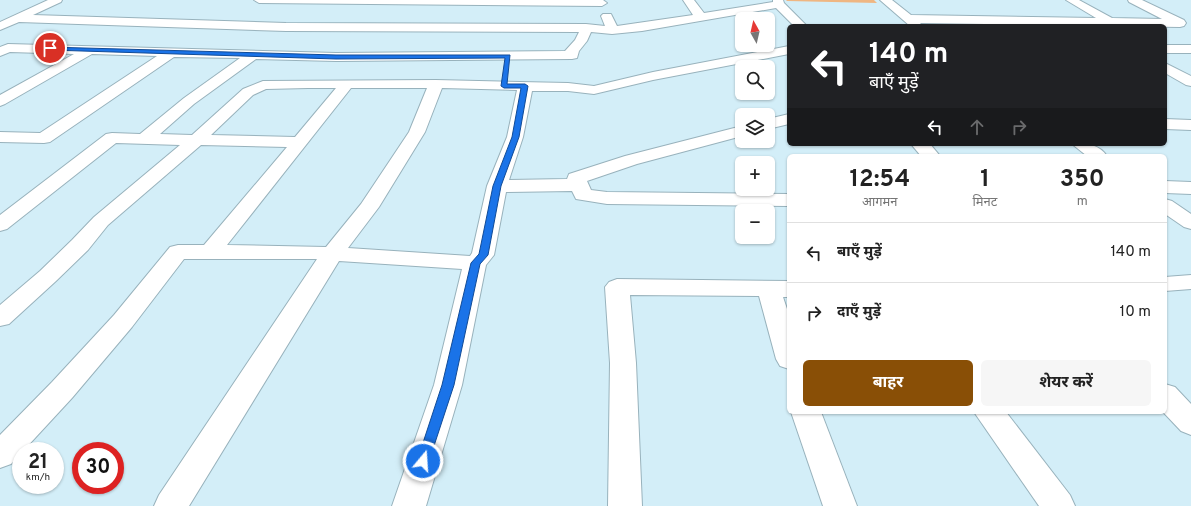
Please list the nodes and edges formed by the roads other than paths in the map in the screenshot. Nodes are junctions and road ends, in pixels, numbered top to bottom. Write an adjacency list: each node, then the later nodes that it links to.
1 (57, 0): 11 (street)
2 (259, 0): 7 (street)
3 (688, 0): 10 (street)
4 (885, 0): 12 (street)
5 (1071, 0): 14 (street)
6 (1133, 0): 15 (street)
7 (404, 1): 8 (street)
8 (602, 1): 22 (street)
9 (779, 2): 10 (street); 16 (street)
10 (701, 17): 22 (street)
11 (19, 18): 19 (street); 20 (street)
12 (907, 19): 13 (street); 17 (street)
13 (990, 19): 14 (street); 18 (street)
14 (1112, 21): 15 (street)
15 (1180, 23): 21 (street)
16 (799, 24)
17 (914, 24)
18 (999, 24)
19 (0, 26)
20 (586, 28): 22 (street); 30 (street)
21 (1191, 28)
22 (612, 30)
23 (1167, 49): 24 (street)
24 (1191, 49)
25 (91, 50): 27 (street); 28 (street); 38 (street)
26 (787, 50): 37 (street)
27 (0, 52)
28 (172, 52): 29 (street); 42 (street)
29 (253, 55): 31 (street); 43 (street)
30 (508, 56): 31 (street); 37 (street)
31 (336, 57): 34 (street)
32 (1167, 68): 33 (street)
33 (1191, 82)
34 (308, 84): 35 (street); 44 (street)
35 (347, 84): 36 (street); 45 (street)
36 (436, 84): 37 (street); 60 (street)
37 (514, 86): 52 (street)
38 (0, 101)
39 (787, 119): 40 (street)
40 (775, 122)
41 (735, 133): 51 (street)
42 (8, 138): 48 (street)
43 (145, 138): 44 (street); 58 (street)
44 (195, 141): 45 (street); 65 (street)
45 (300, 142): 59 (street)
46 (922, 146): 49 (street)
47 (1085, 146): 50 (street)
48 (0, 149)
49 (929, 154)
50 (1095, 154)
51 (578, 185): 52 (street); 55 (street)
52 (497, 186): 61 (street)
53 (1167, 187): 54 (street)
54 (1191, 188)
55 (787, 200)
56 (1167, 205): 57 (street)
57 (1191, 223)
58 (0, 224)
59 (210, 251): 60 (street); 71 (street)
60 (332, 254): 61 (street); 72 (street)
61 (475, 263): 73 (street)
62 (1191, 282): 63 (street)
63 (1167, 284)
64 (779, 289): 66 (street); 74 (street)
65 (0, 318)
66 (787, 345)
67 (1167, 397): 70 (street)
68 (807, 414): 75 (street)
69 (990, 414): 76 (street)
70 (1191, 422)
71 (0, 455)
72 (171, 506)
73 (409, 506)
74 (625, 506)
75 (840, 506)
76 (1058, 506)

